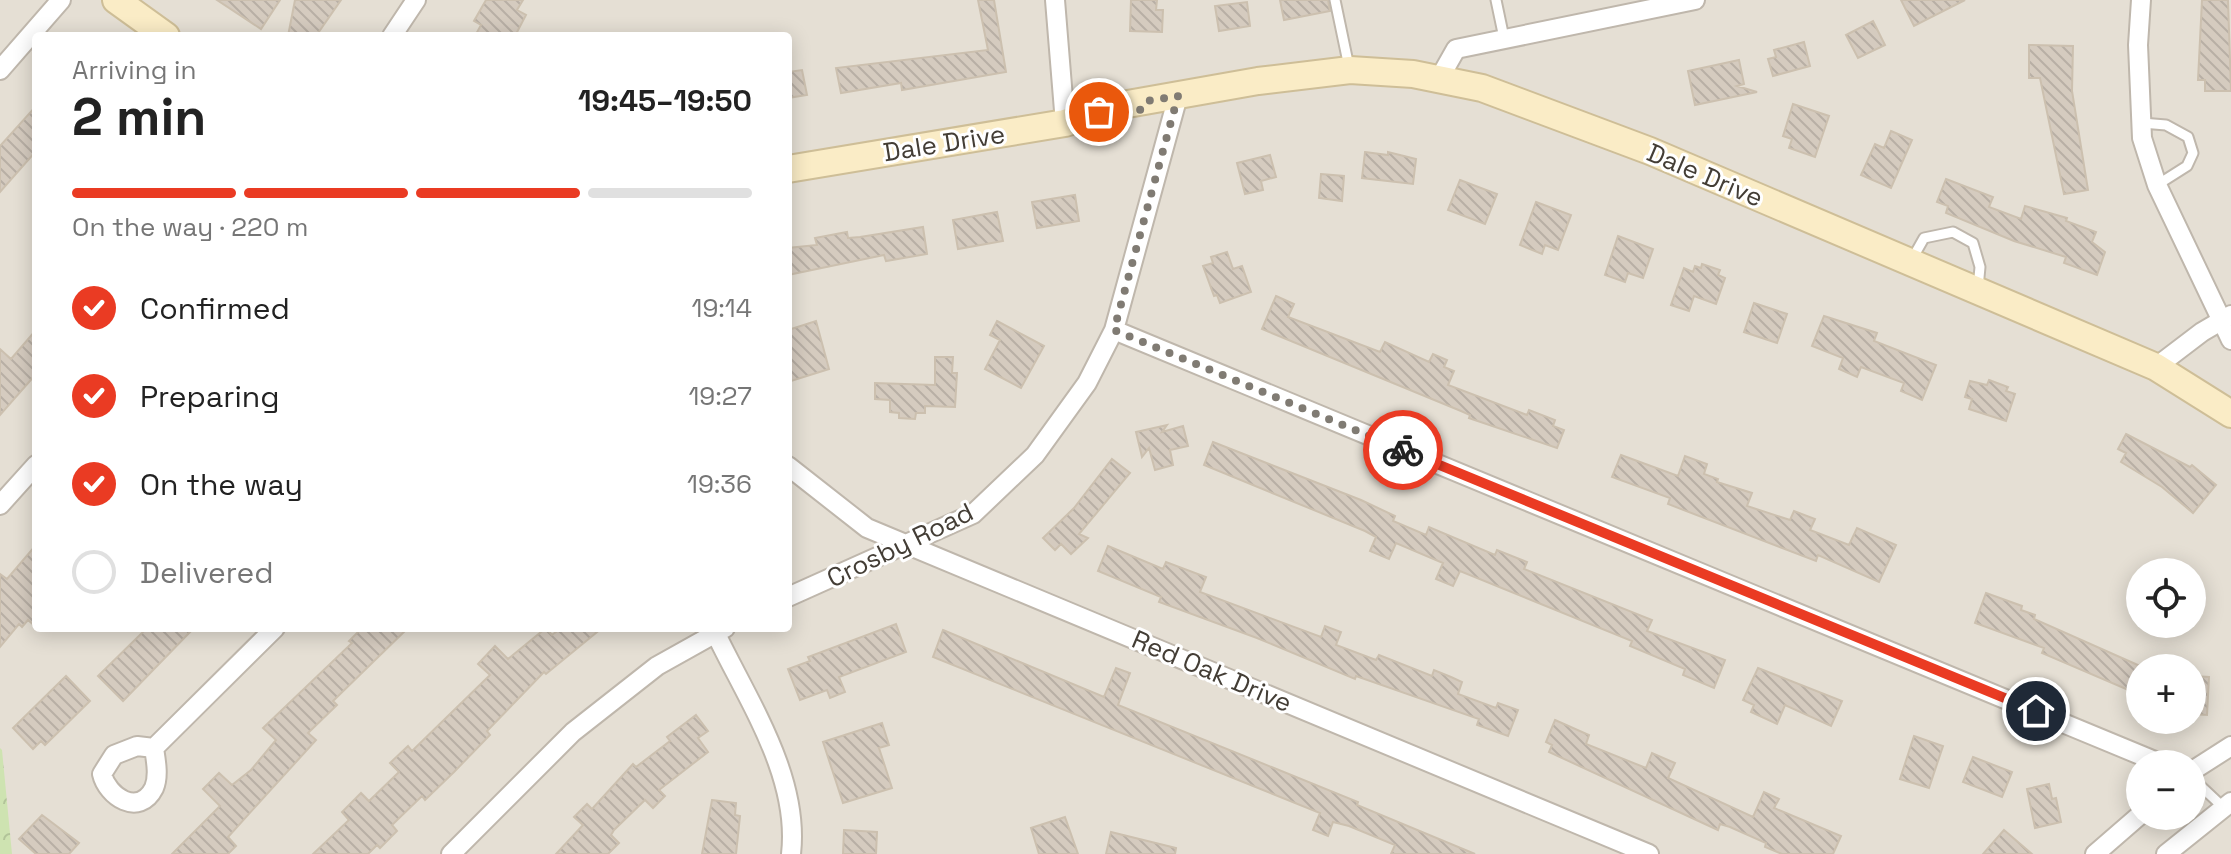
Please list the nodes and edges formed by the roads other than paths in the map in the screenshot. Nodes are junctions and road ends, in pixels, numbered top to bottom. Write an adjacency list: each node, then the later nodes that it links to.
1 (61, 0): 9 (street)
2 (116, 0): 10 (street)
3 (416, 0): 11 (street)
4 (1055, 0): 18 (street)
5 (1335, 0): 15 (lane)
6 (1496, 0): 13 (lane)
7 (1695, 0): 13 (street)
8 (2141, 0): 19 (street)
9 (33, 32)
10 (160, 32)
11 (395, 32)
12 (32, 33): 14 (street)
13 (1504, 38): 16 (street)
14 (0, 70)
15 (1350, 70): 16 (street, Dale Drive); 17 (street, Dale Drive)
16 (1439, 79): 22 (street, Dale Drive)
17 (1178, 96): 18 (street, Dale Drive); 25 (street, Crosby Road)
18 (1065, 123): 20 (street, Dale Drive)
19 (2142, 123): 21 (street); 21 (lane)
20 (792, 168)
21 (2157, 185): 24 (street)
22 (1910, 262): 23 (street, Dale Drive); 23 (lane)
23 (1978, 291): 27 (street, Dale Drive)
24 (2226, 317): 26 (street); 27 (street)
25 (1114, 330): 32 (street, Crosby Road); 39 (street)
26 (2231, 340)
27 (2156, 367): 28 (street, Dale Drive)
28 (2231, 414)
29 (32, 469): 31 (street)
30 (792, 469): 32 (street, Red Oak Drive)
31 (0, 505)
32 (908, 545): 33 (street, Crosby Road); 46 (street, Red Oak Drive)
33 (792, 595)
34 (271, 632): 38 (street)
35 (719, 632): 44 (street)
36 (721, 632): 45 (street)
37 (2231, 746): 40 (street)
38 (154, 748)
39 (2128, 750)
40 (2206, 762)
41 (2206, 789): 42 (lane)
42 (2227, 805): 48 (street)
43 (2126, 827): 47 (street)
44 (451, 854)
45 (791, 854)
46 (1649, 854)
47 (2095, 854)
48 (2166, 854)

